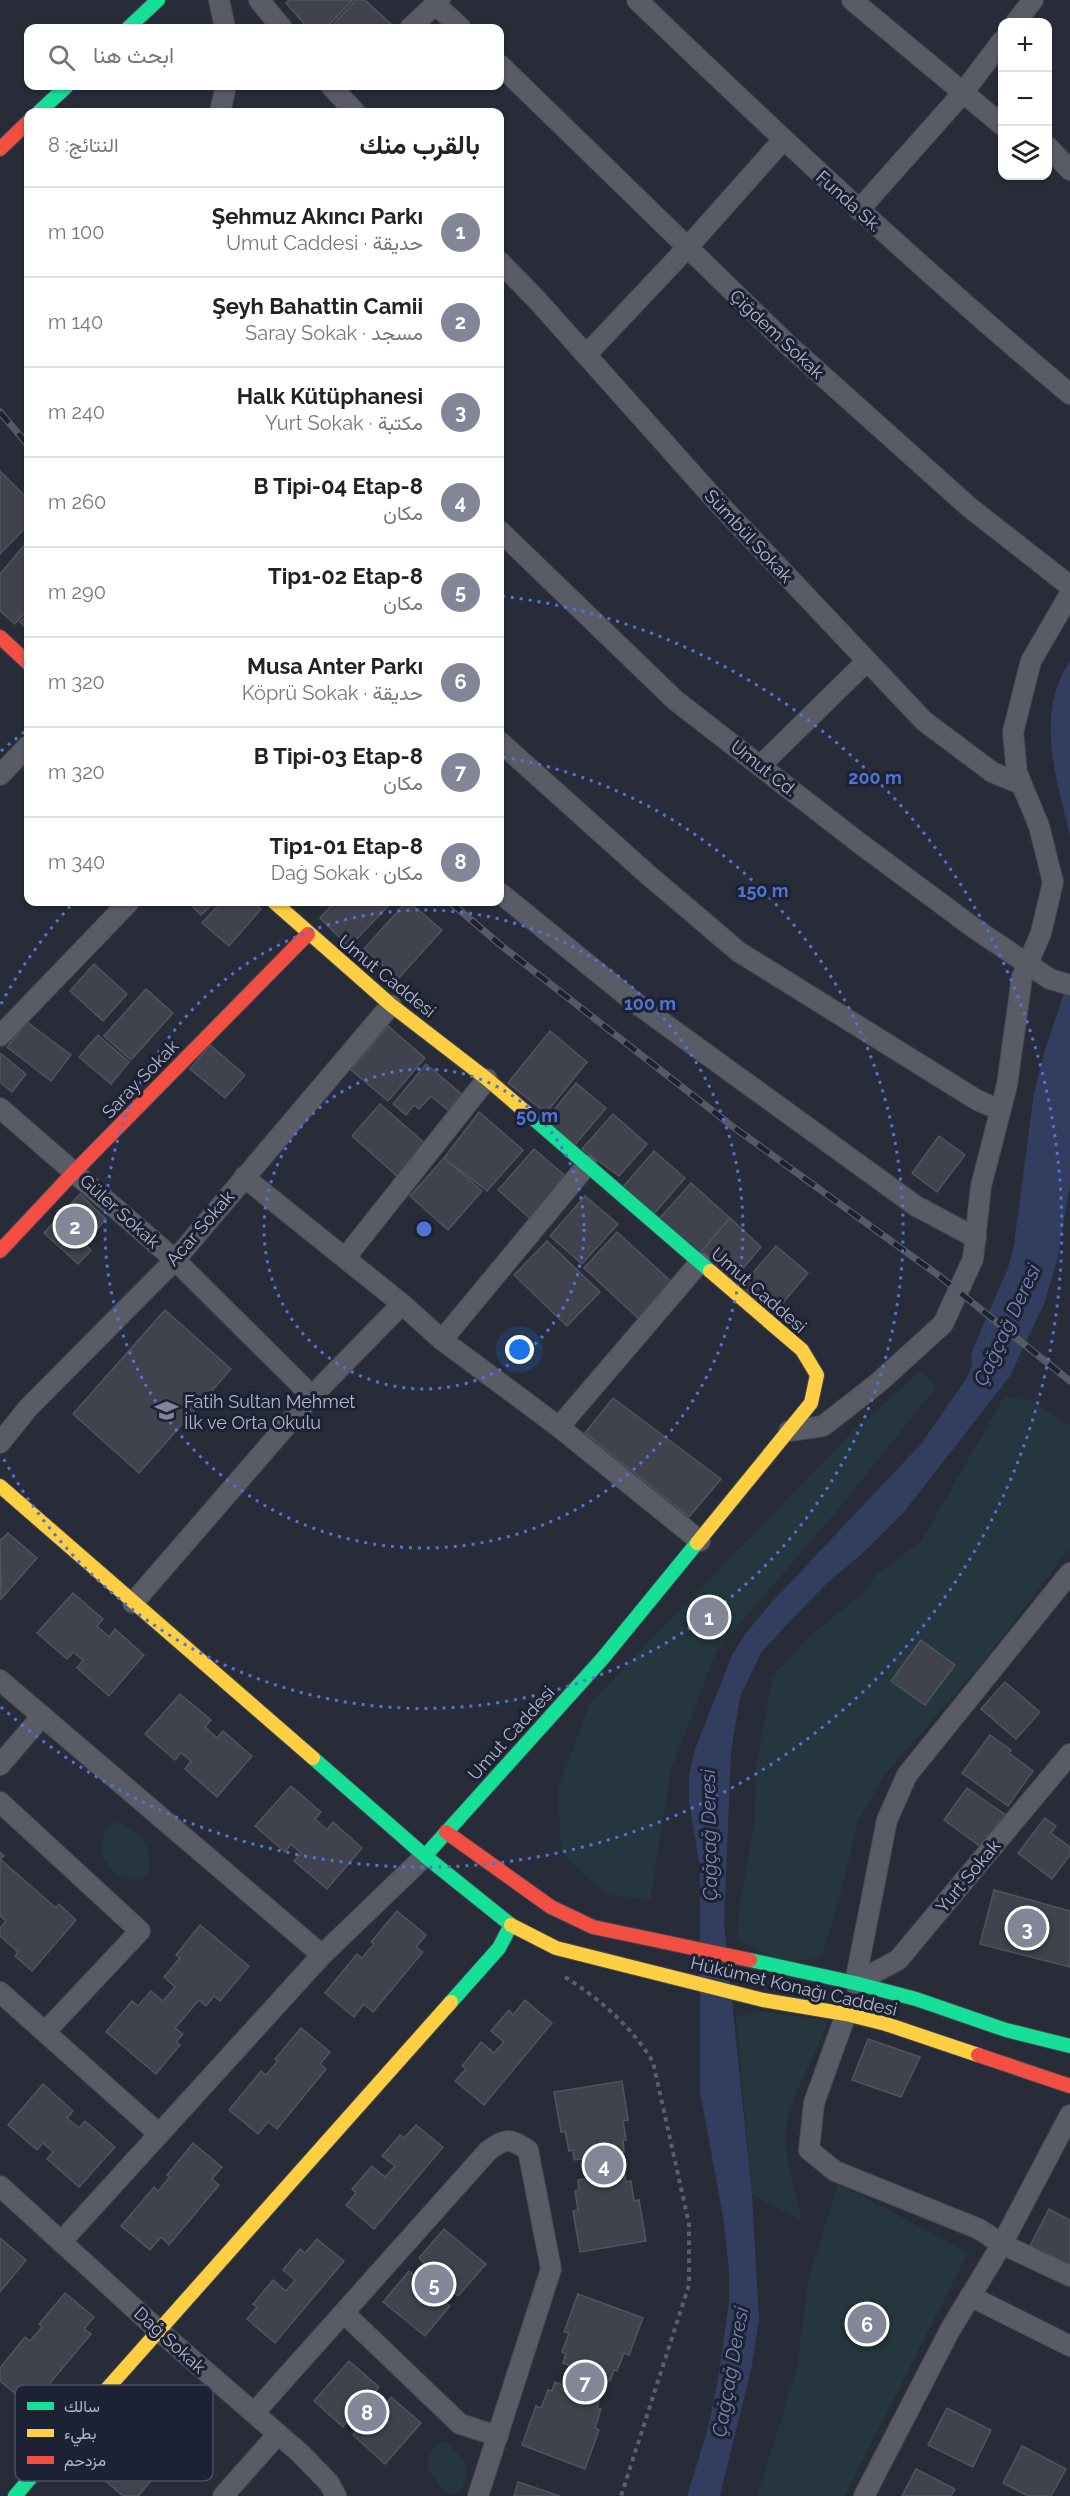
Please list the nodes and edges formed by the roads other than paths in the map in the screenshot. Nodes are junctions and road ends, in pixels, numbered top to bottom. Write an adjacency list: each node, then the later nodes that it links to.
1 (158, 0): 9 (street)
2 (219, 0): 10 (street)
3 (259, 0): 11 (street)
4 (637, 0): 25 (street, Funda Sk.)
5 (852, 0): 19 (street)
6 (1033, 0): 8 (street)
7 (437, 2): 12 (street); 13 (street)
8 (1019, 18)
9 (132, 24)
10 (224, 24)
11 (279, 24)
12 (414, 24)
13 (457, 24)
14 (998, 46): 19 (street)
15 (504, 68): 30 (street, Çiğdem Sokak)
16 (63, 90): 20 (street)
17 (225, 90): 21 (street)
18 (343, 90): 22 (street)
19 (963, 94): 23 (street); 29 (street)
20 (43, 108)
21 (220, 108)
22 (353, 108)
23 (998, 123)
24 (24, 126): 26 (street)
25 (783, 140): 29 (street, Funda Sk.); 30 (street)
26 (0, 149)
27 (1052, 152): 28 (street)
28 (1070, 170)
29 (859, 210): 33 (street, Funda Sk.)
30 (687, 248): 32 (street); 35 (street, Çiğdem Sokak)
31 (504, 266): 32 (street, Sümbül Sokak)
32 (586, 355): 39 (street, Sümbül Sokak)
33 (1070, 394)
34 (504, 535): 42 (street, Umut Cd.)
35 (1070, 586)
36 (1070, 594): 44 (street)
37 (0, 637): 38 (street)
38 (24, 659)
39 (867, 661): 42 (street); 44 (street, Sümbül Sokak)
40 (504, 746): 55 (street)
41 (24, 750): 43 (street)
42 (760, 766): 49 (street, Umut Cd.)
43 (0, 775)
44 (1021, 783): 49 (street)
45 (504, 896): 59 (street)
46 (125, 906): 52 (street)
47 (278, 906): 48 (street, Umut Caddesi)
48 (308, 934): 51 (street, Umut Caddesi); 57 (street, Saray Sokak)
49 (1028, 963): 50 (street, Umut Cd.); 55 (street)
50 (1070, 985)
51 (391, 1005): 53 (street, Umut Caddesi); 58 (street, Acar Sokak)
52 (0, 1036)
53 (487, 1079): 56 (street, Umut Caddesi); 61 (street)
54 (0, 1108): 57 (street, Güler Sokak)
55 (1000, 1110): 59 (street)
56 (587, 1165): 63 (street, Umut Caddesi); 65 (street)
57 (75, 1171): 60 (street, Saray Sokak); 62 (street, Güler Sokak)
58 (244, 1177): 61 (street); 62 (street, Acar Sokak)
59 (976, 1238): 68 (street)
60 (0, 1251)
61 (345, 1258): 64 (street)
62 (175, 1260): 66 (street, Güler Sokak); 69 (street, Acar Sokak)
63 (700, 1262): 67 (street); 68 (street, Umut Caddesi)
64 (402, 1304): 65 (street); 66 (street)
65 (442, 1340): 67 (street)
66 (312, 1396): 73 (street)
67 (559, 1427): 71 (street)
68 (789, 1431): 71 (street, Umut Caddesi)
69 (0, 1443)
70 (0, 1486): 73 (street, Hükümet Konağı Caddesi)
71 (700, 1541): 79 (street, Umut Caddesi)
72 (1070, 1573): 83 (street)
73 (133, 1603): 80 (street, Hükümet Konağı Caddesi)
74 (0, 1680): 75 (street)
75 (42, 1716): 77 (street); 82 (street)
76 (1070, 1754): 83 (street, Yurt Sokak)
77 (0, 1765)
78 (0, 1802): 86 (street)
79 (446, 1832): 80 (street, Umut Caddesi); 83 (street, Hükümet Konağı Caddesi)
80 (424, 1856): 81 (street, Hükümet Konağı Caddesi); 82 (street)
81 (511, 1925): 85 (street, Hükümet Konağı Caddesi); 97 (street)
82 (322, 1955): 90 (street)
83 (855, 1983): 87 (street, Hükümet Konağı Caddesi)
84 (0, 1992): 86 (street)
85 (846, 2014): 88 (street, Hükümet Konağı Caddesi); 93 (street)
86 (45, 2032): 90 (street)
87 (1070, 2046)
88 (1070, 2086)
89 (1070, 2115): 93 (street)
90 (159, 2134): 92 (street)
91 (0, 2186): 92 (street, Dağ Sokak)
92 (61, 2242): 97 (street, Dağ Sokak)
93 (1002, 2244): 94 (street); 95 (street)
94 (1070, 2276)
95 (970, 2296): 98 (street); 108 (street)
96 (344, 2313): 100 (street); 102 (street); 102 (street)
97 (158, 2330): 99 (street); 100 (street, Dağ Sokak)
98 (1070, 2346)
99 (111, 2385)
100 (254, 2413): 101 (street, Dağ Sokak)
101 (278, 2434): 105 (street); 106 (street, Dağ Sokak)
102 (498, 2436): 107 (street)
103 (28, 2481): 104 (street)
104 (15, 2496)
105 (223, 2496)
106 (336, 2496)
107 (478, 2496)
108 (864, 2496)

